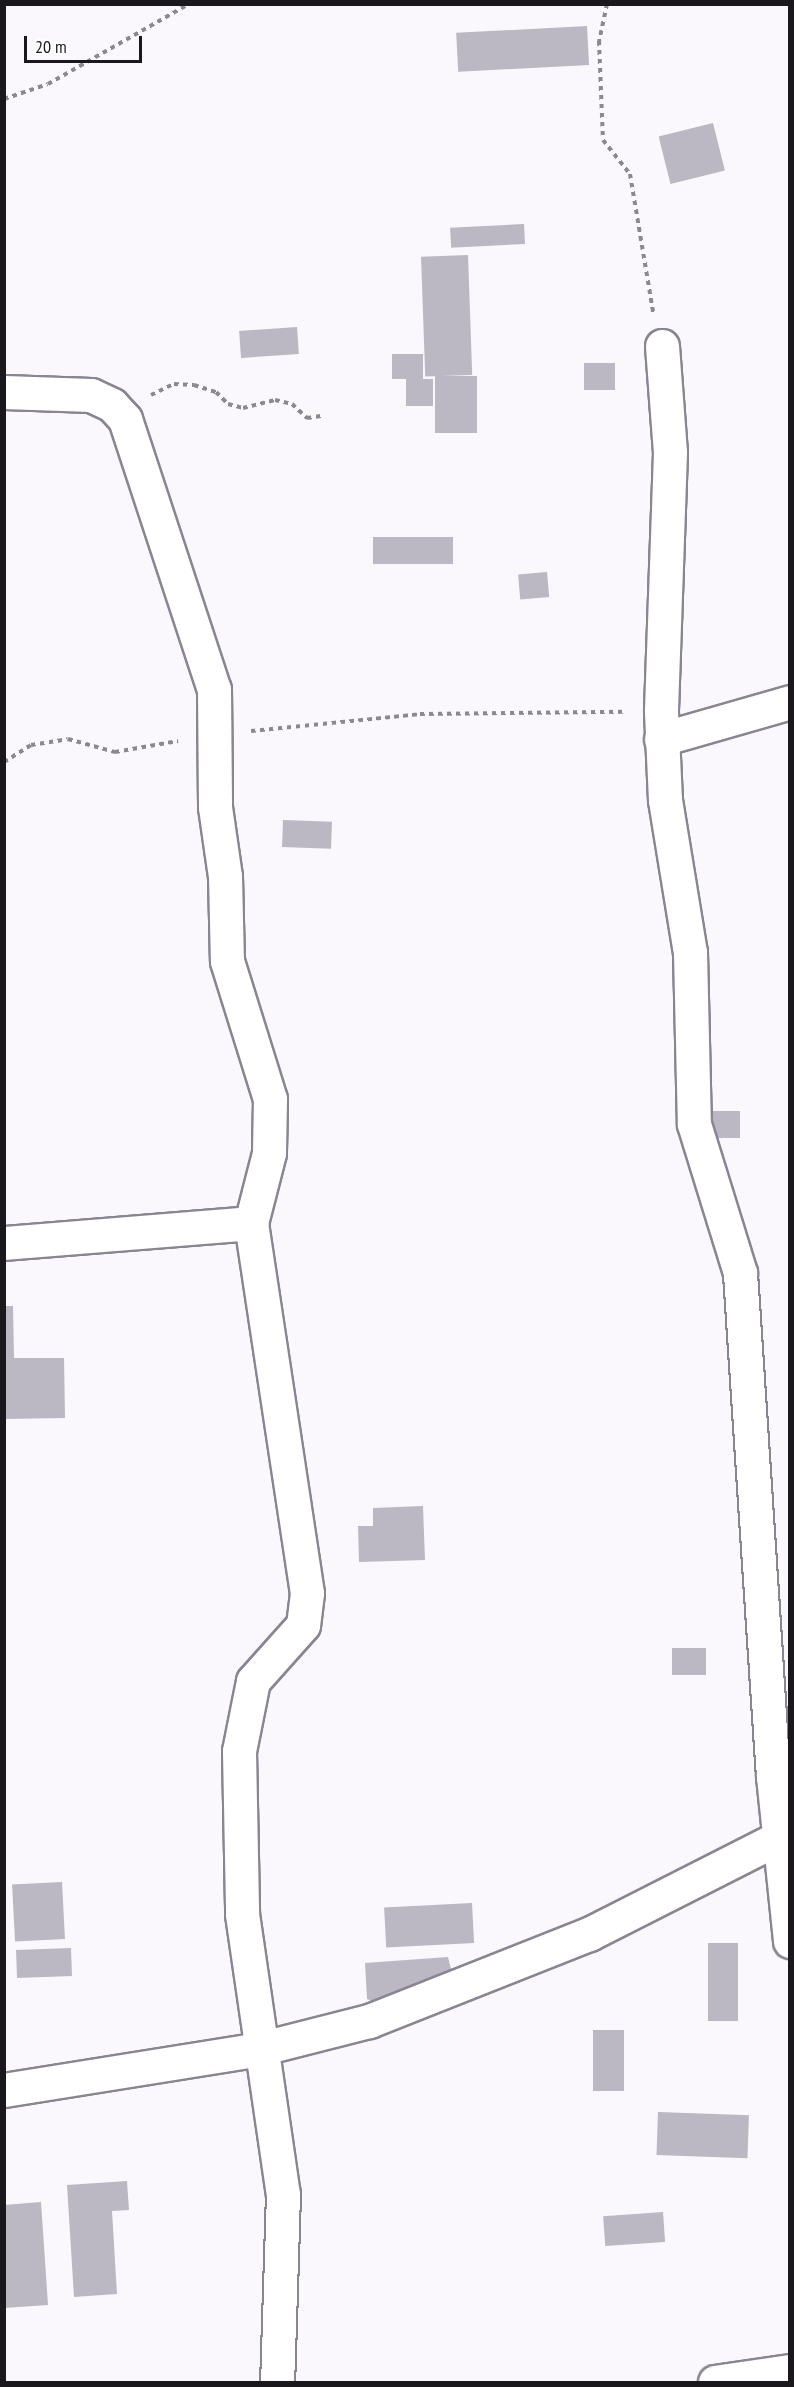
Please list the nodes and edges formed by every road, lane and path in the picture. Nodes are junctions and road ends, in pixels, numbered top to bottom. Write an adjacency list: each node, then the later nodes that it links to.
1 (189, 4): 3 (path)
2 (607, 4): 4 (path)
3 (4, 99)
4 (662, 346): 9 (street)
5 (4, 392): 7 (street)
6 (321, 416): 7 (path)
7 (125, 419): 10 (street)
8 (789, 702): 9 (street)
9 (660, 725): 10 (path); 14 (street)
10 (214, 735): 11 (path); 12 (street)
11 (4, 762)
12 (251, 1223): 13 (street); 16 (street)
13 (4, 1243)
14 (783, 1835): 15 (street); 16 (street)
15 (789, 1941)
16 (259, 2049): 17 (street); 19 (street)
17 (4, 2090)
18 (789, 2371): 20 (street)
19 (277, 2382)
20 (715, 2382)

